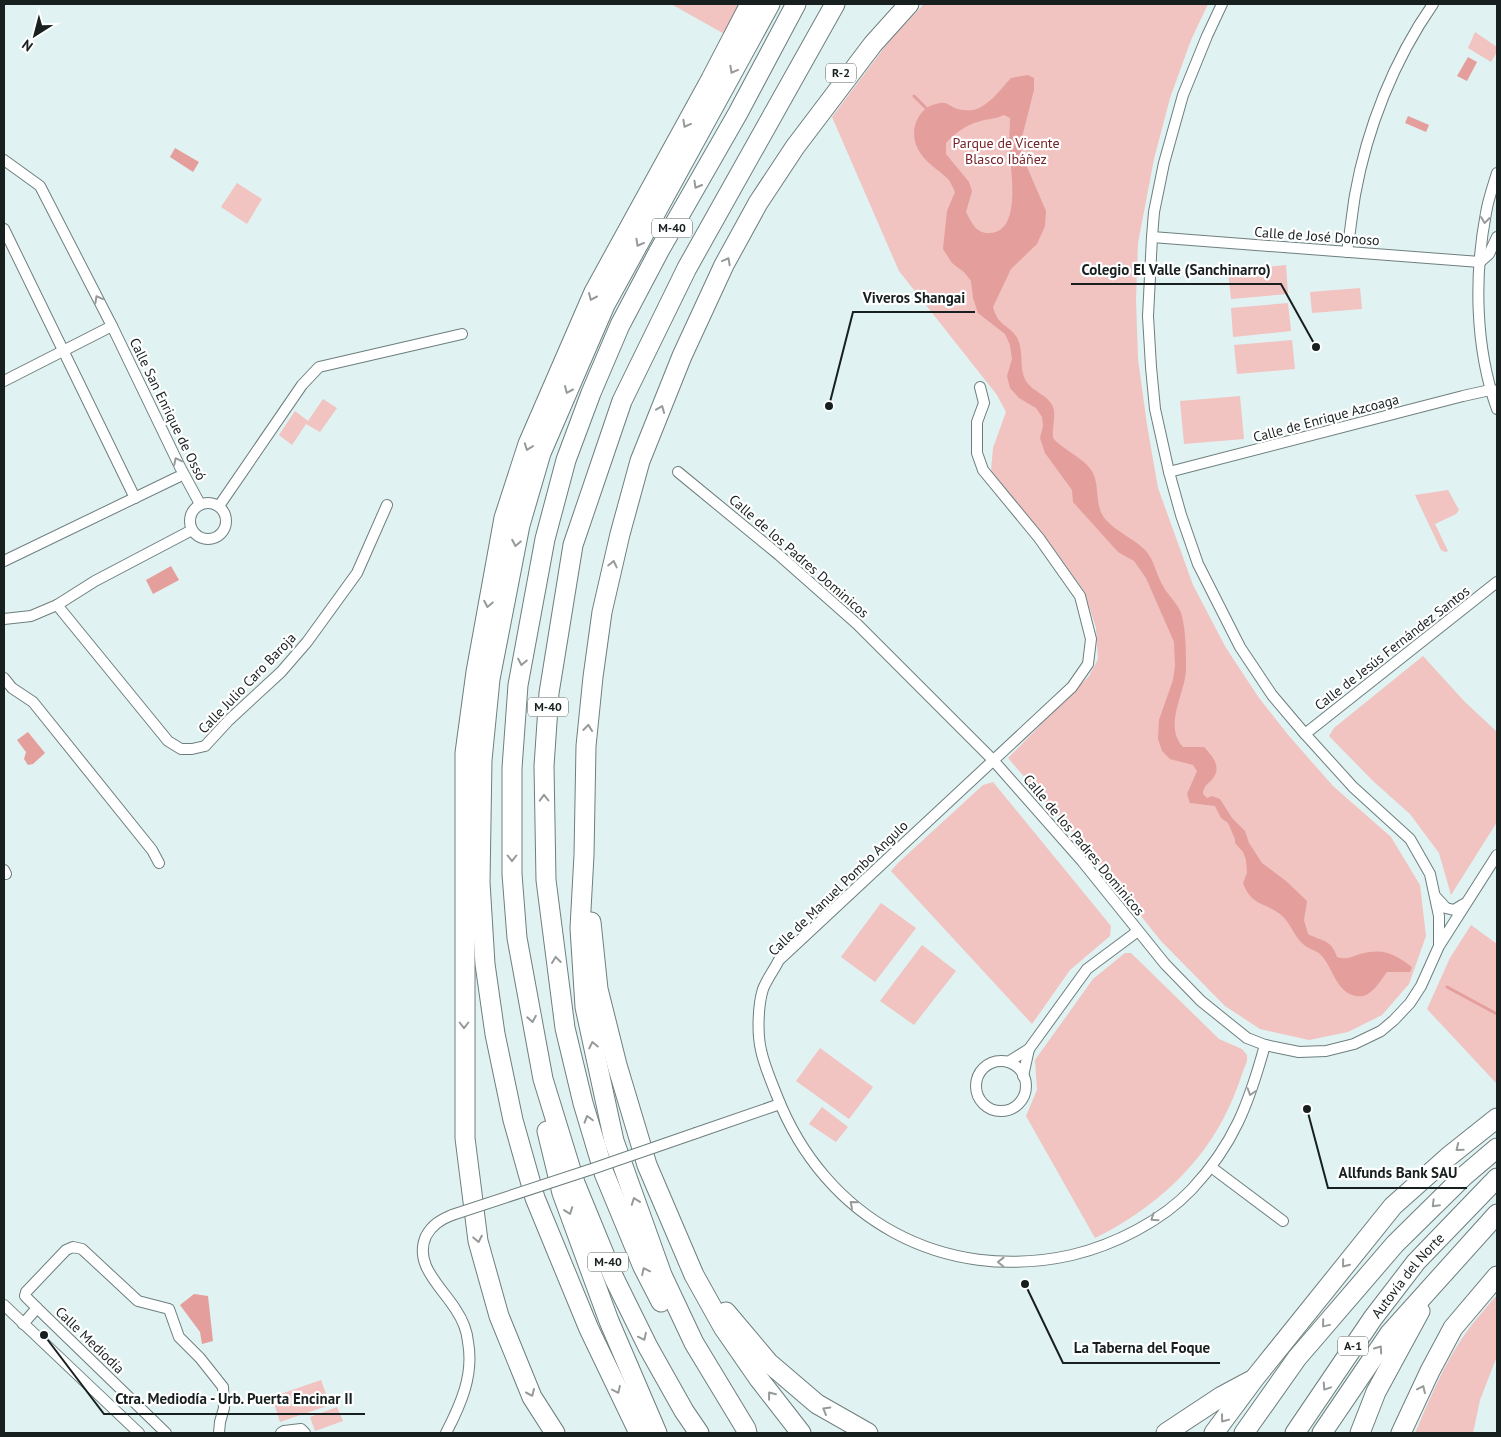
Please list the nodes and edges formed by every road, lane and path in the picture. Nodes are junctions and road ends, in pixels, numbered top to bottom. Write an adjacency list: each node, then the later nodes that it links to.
1 (750, 4): 71 (highway, one-way to 71)
2 (769, 4): 72 (highway, one-way to 72)
3 (796, 4): 50 (highway, M-40, one-way to 50)
4 (835, 4): 75 (highway, M-40, one-way to 4)
5 (896, 4): 9 (highway, R-2)
6 (909, 4): 9 (highway)
7 (1222, 4): 13 (street)
8 (1432, 4): 15 (street)
9 (795, 147): 40 (highway, one-way to 9)
10 (4, 160): 17 (street, Calle San Enrique de Ossó, one-way to 10)
11 (1497, 173): 16 (street, one-way to 16)
12 (4, 229): 19 (street)
13 (1152, 237): 15 (street, Calle de José Donoso); 25 (street)
14 (1497, 237): 16 (street)
15 (1347, 252): 16 (street, Calle de José Donoso)
16 (1480, 262): 22 (street)
17 (112, 326): 19 (street); 28 (street, Calle San Enrique de Ossó, one-way to 17)
18 (462, 334): 30 (street)
19 (62, 350): 20 (street); 27 (street)
20 (4, 381)
21 (980, 387): 38 (street, Calle de Manuel Pombo Angulo)
22 (1494, 390): 23 (street); 25 (street, Calle de Enrique Azcoaga)
23 (1497, 409)
24 (678, 472): 38 (street, Calle de los Padres Dominicos)
25 (1169, 472): 37 (street)
26 (178, 477): 27 (street)
27 (135, 498): 32 (street)
28 (200, 504): 30 (street); 31 (street)
29 (387, 505): 34 (street, Calle Julio Caro Baroja)
30 (219, 506): 31 (street)
31 (192, 530): 34 (street)
32 (4, 561)
33 (1497, 582): 37 (street, Calle de Jesús Fernández Santos)
34 (57, 605): 35 (street)
35 (4, 619)
36 (4, 678): 41 (street)
37 (1305, 734): 42 (street)
38 (994, 760): 44 (street, Calle de los Padres Dominicos); 51 (street, Calle de Manuel Pombo Angulo)
39 (1497, 854): 43 (street, Calle de los Padres Dominicos)
40 (584, 855): 57 (highway); 76 (highway, one-way to 40)
41 (159, 862)
42 (1435, 896): 43 (street); 45 (street)
43 (1467, 902): 45 (street, Calle de los Padres Dominicos)
44 (1138, 931): 46 (street, Calle de los Padres Dominicos); 47 (street)
45 (1439, 946): 46 (street, Calle de los Padres Dominicos)
46 (1265, 1045): 54 (street, Calle de Manuel Pombo Angulo, one-way to 54)
47 (1029, 1049): 48 (street); 49 (street)
48 (1008, 1062): 49 (street); 49 (street)
49 (1023, 1076)
50 (543, 1079): 73 (highway, one-way to 73); 74 (highway, M-40, one-way to 74)
51 (780, 1104): 54 (street, Calle de Manuel Pombo Angulo, one-way to 51); 70 (street, bridge)
52 (1497, 1118): 64 (highway, one-way to 64)
53 (1497, 1148): 81 (highway, one-way to 81)
54 (1211, 1167): 58 (street)
55 (1497, 1178): 82 (highway, Autovía del Norte / A-1, one-way to 82)
56 (1497, 1214): 60 (highway, Autovía del Norte / A-1)
57 (670, 1220): 77 (highway, one-way to 57); 78 (highway, one-way to 57)
58 (1283, 1221)
59 (1497, 1276): 85 (highway, one-way to 59)
60 (1439, 1278): 83 (highway, Autovía del Norte / A-1, one-way to 60); 84 (highway)
61 (4, 1305): 63 (street)
62 (37, 1308): 63 (street, Calle Mediodía); 66 (street, Calle Mediodía); 67 (street, Calle Mediodía)
63 (23, 1324): 65 (street)
64 (1254, 1379): 79 (highway); 80 (highway, one-way to 80)
65 (139, 1433)
66 (166, 1433)
67 (219, 1433)
68 (281, 1433): 69 (street)
69 (305, 1433)
70 (446, 1433)
71 (555, 1433)
72 (639, 1433)
73 (657, 1433)
74 (699, 1433)
75 (741, 1433)
76 (747, 1433)
77 (801, 1433)
78 (868, 1433)
79 (1166, 1433)
80 (1214, 1433)
81 (1244, 1433)
82 (1295, 1433)
83 (1322, 1433)
84 (1360, 1433)
85 (1401, 1433)

